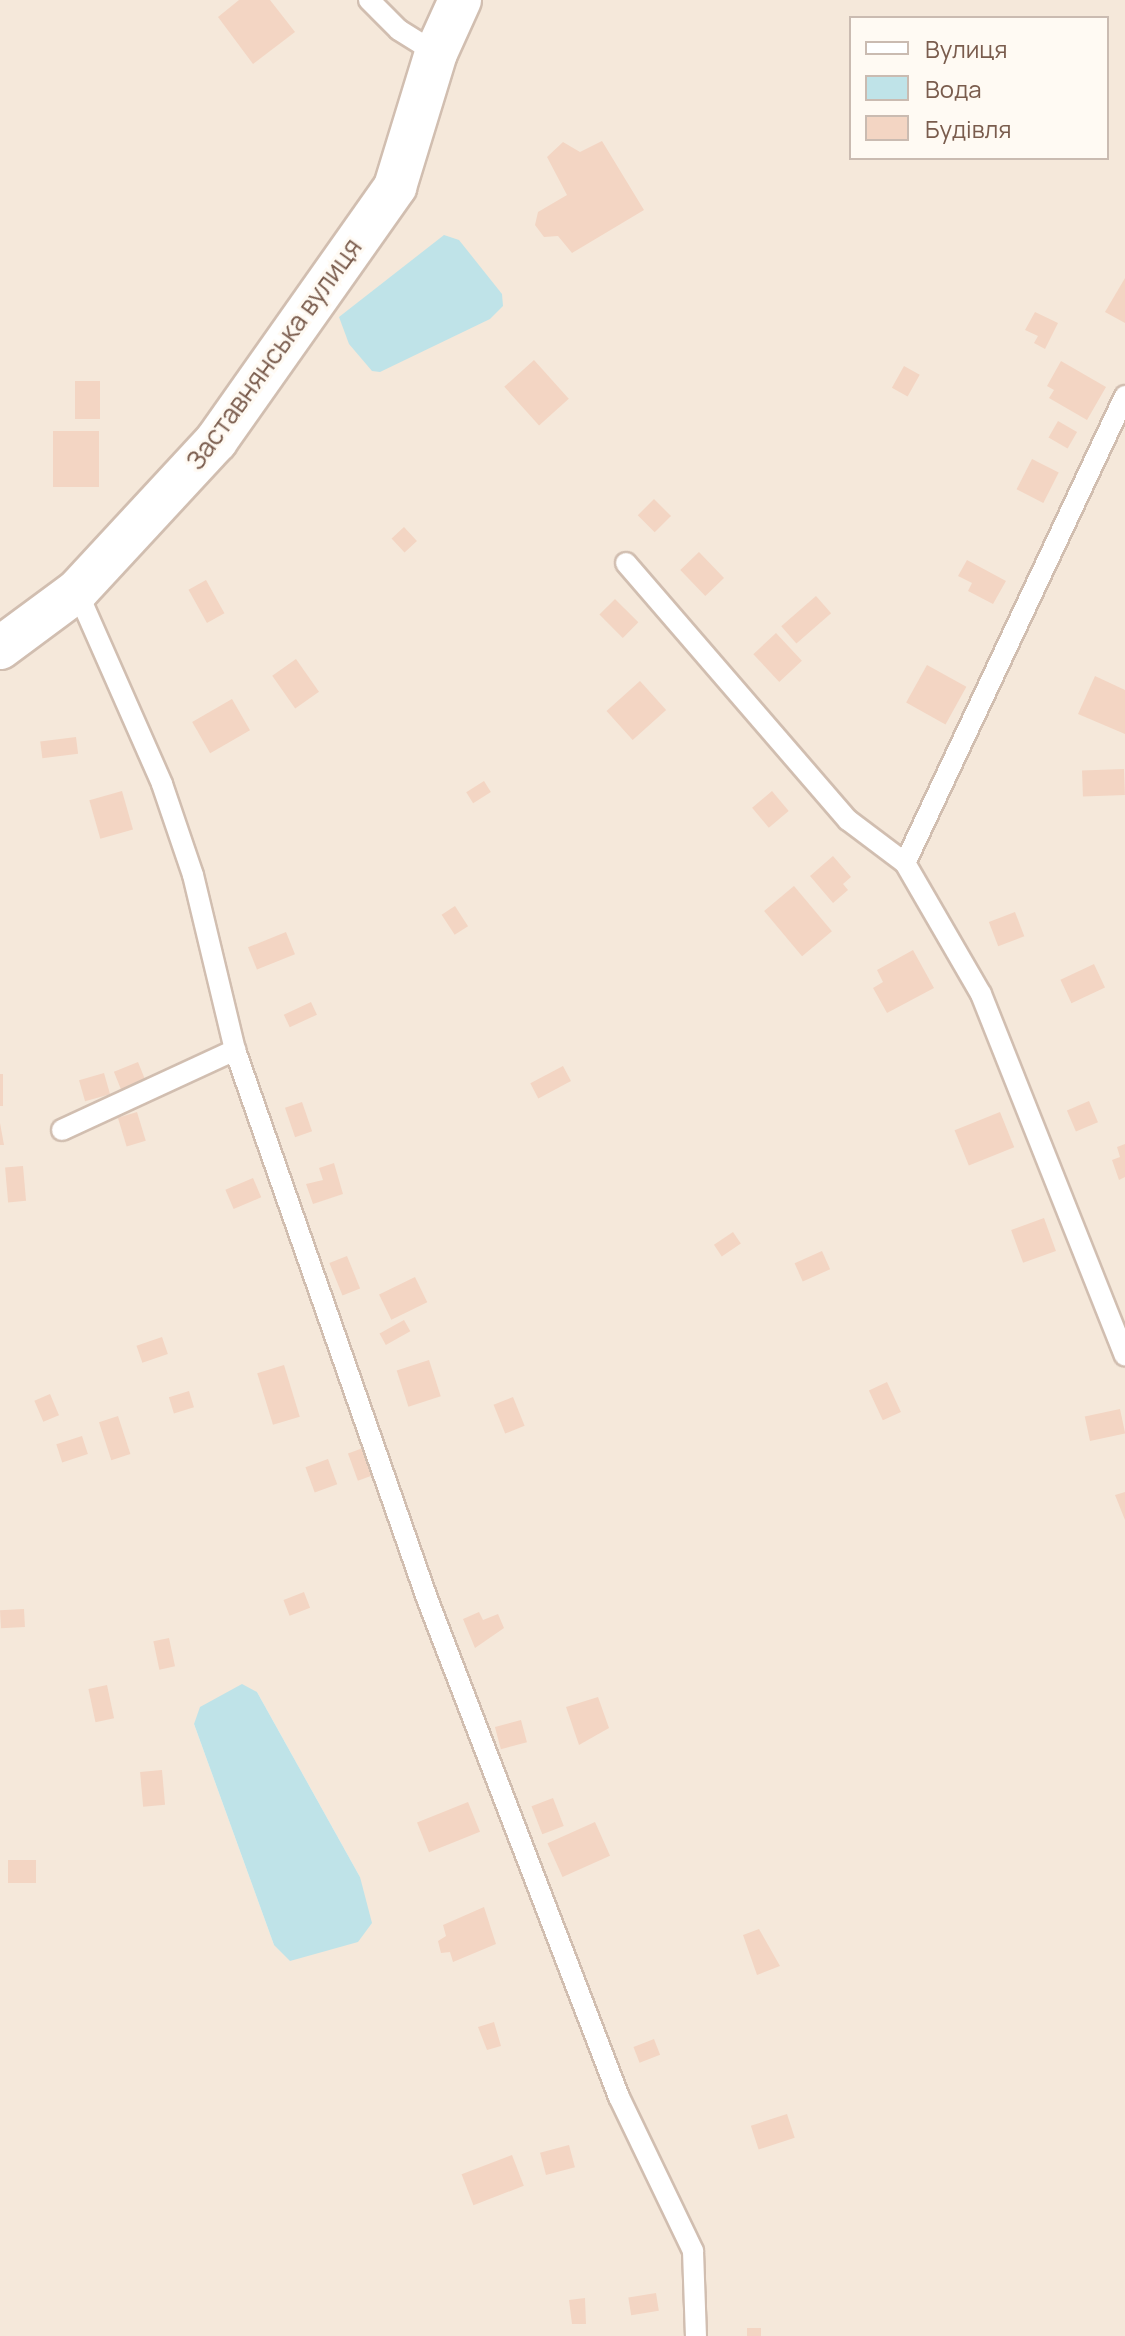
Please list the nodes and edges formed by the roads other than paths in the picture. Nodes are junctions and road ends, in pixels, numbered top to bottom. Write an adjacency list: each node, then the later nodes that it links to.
1 (369, 0): 3 (lane)
2 (460, 0): 3 (street, Заставнянська вулиця)
3 (436, 53): 6 (street, Заставнянська вулиця)
4 (1125, 396): 8 (lane)
5 (626, 563): 8 (lane)
6 (77, 591): 7 (street, Заставнянська вулиця); 9 (lane)
7 (0, 648)
8 (905, 863): 11 (lane)
9 (235, 1050): 10 (lane); 12 (lane)
10 (62, 1130)
11 (1125, 1355)
12 (696, 2336)

